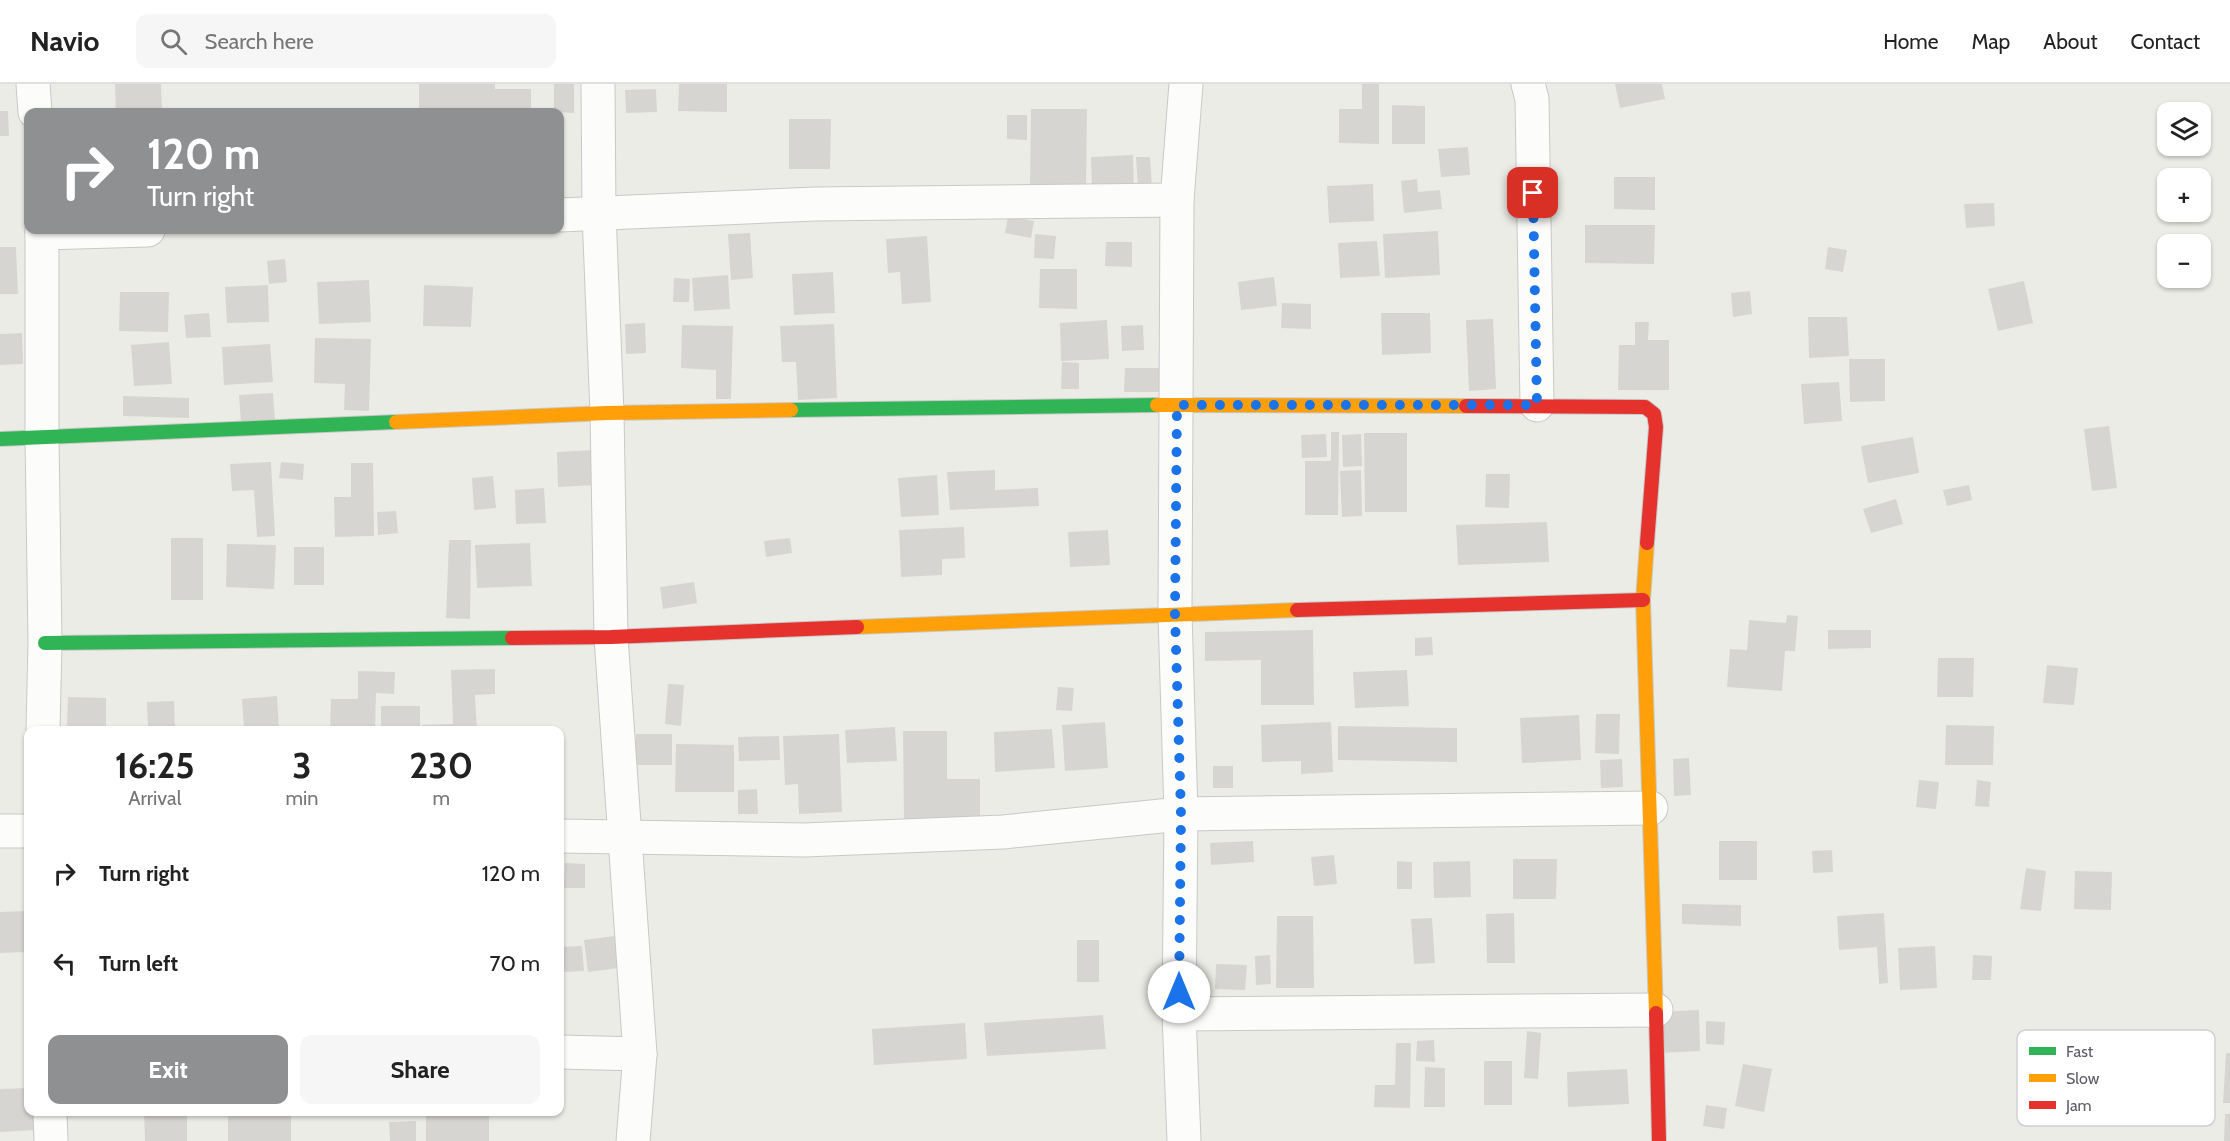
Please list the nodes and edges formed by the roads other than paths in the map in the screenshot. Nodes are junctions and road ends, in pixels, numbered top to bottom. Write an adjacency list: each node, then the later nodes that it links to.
1 (33, 84): 5 (street)
2 (598, 84): 7 (street)
3 (1186, 84): 6 (street)
4 (1528, 84): 11 (street)
5 (35, 108)
6 (1177, 201): 7 (street); 10 (street)
7 (599, 213): 8 (street); 12 (street)
8 (564, 215)
9 (42, 234): 13 (street)
10 (1177, 405): 11 (street); 12 (street); 16 (street)
11 (1537, 405): 15 (street)
12 (607, 412): 13 (street); 17 (street)
13 (42, 437): 14 (street); 18 (street)
14 (0, 439)
15 (1643, 600): 16 (street); 20 (street)
16 (1175, 614): 17 (street); 21 (street)
17 (610, 637): 18 (street); 25 (street)
18 (45, 644): 19 (street)
19 (43, 726)
20 (1651, 808): 21 (street); 26 (street)
21 (1181, 814): 25 (street); 27 (street)
22 (0, 831): 23 (street)
23 (24, 831)
24 (564, 836): 25 (street)
25 (626, 837): 29 (street)
26 (1656, 1010): 27 (street); 34 (street)
27 (1179, 1014): 33 (street)
28 (564, 1052): 29 (street)
29 (640, 1053): 32 (street)
30 (50, 1116): 31 (street)
31 (51, 1141)
32 (633, 1141)
33 (1184, 1141)
34 (1659, 1141)

